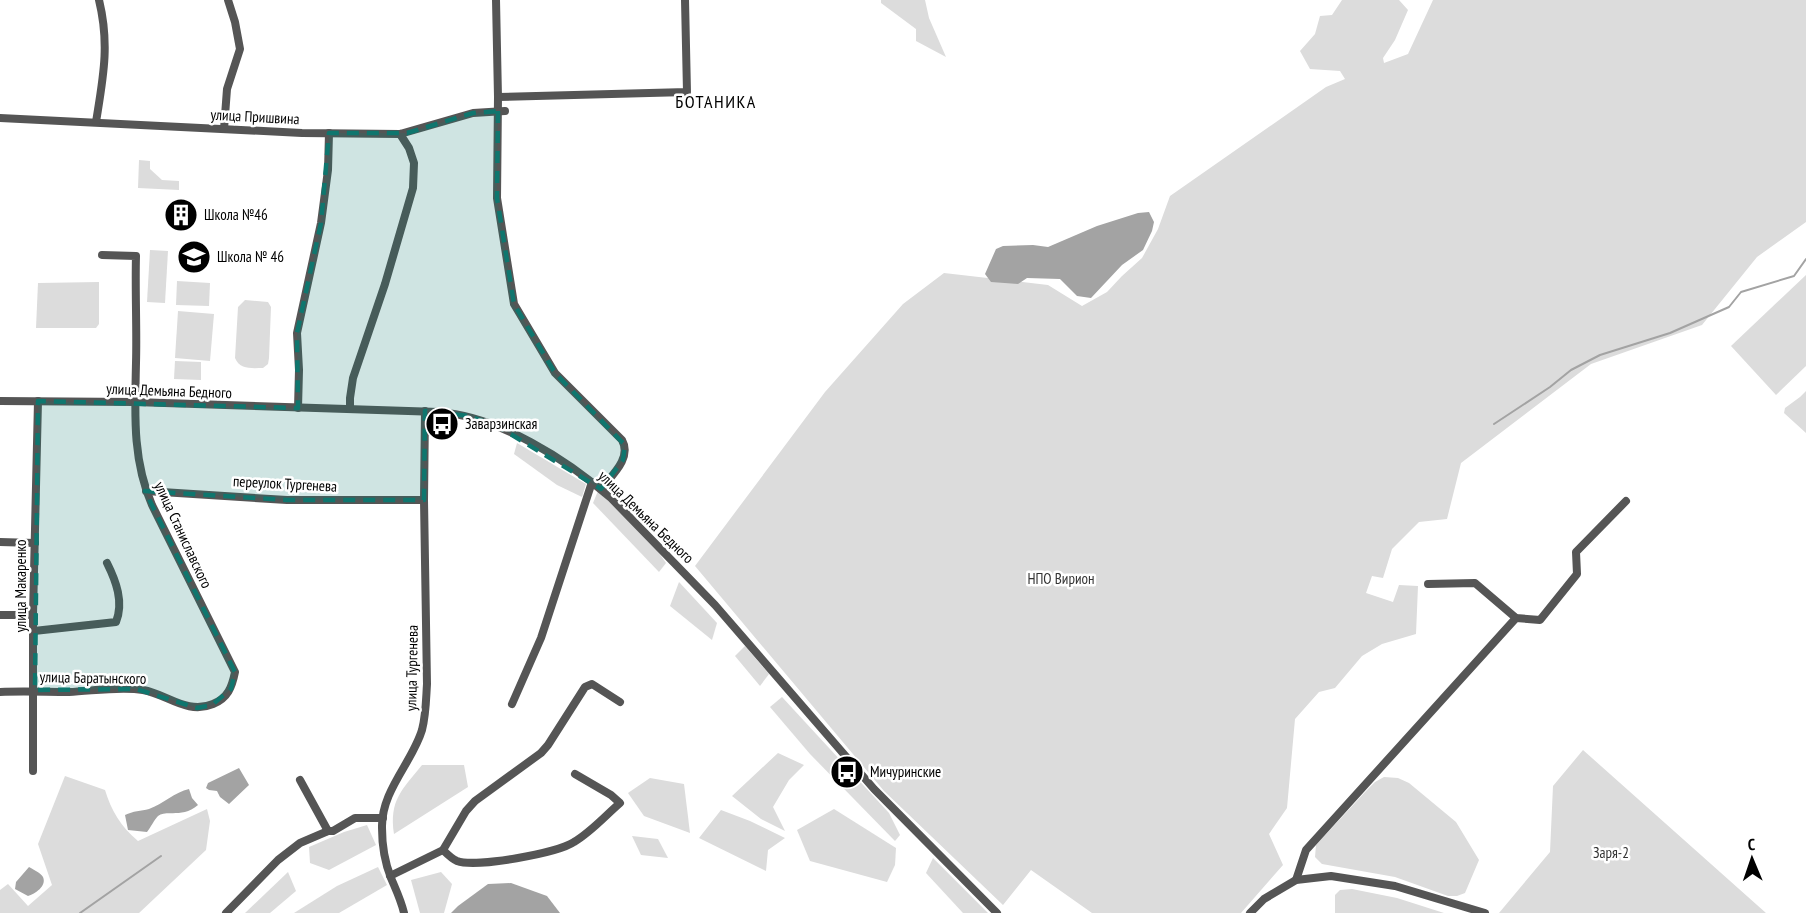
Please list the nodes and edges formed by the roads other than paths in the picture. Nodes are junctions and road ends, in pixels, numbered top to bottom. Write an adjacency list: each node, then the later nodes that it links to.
1 (99, 0): 8 (street)
2 (228, 0): 9 (street)
3 (496, 0): 5 (street)
4 (685, 0): 5 (street)
5 (498, 97): 6 (street)
6 (501, 111): 11 (street, улица Пришвина); 20 (street)
7 (0, 118): 8 (street, улица Пришвина)
8 (96, 122): 9 (street, улица Пришвина)
9 (224, 129): 10 (street, улица Пришвина)
10 (329, 133): 11 (street, улица Пришвина); 16 (street)
11 (400, 134): 17 (street)
12 (102, 255): 15 (street, улица Станиславского)
13 (0, 401): 14 (street, улица Демьяна Бедного)
14 (38, 401): 15 (street, улица Демьяна Бедного); 25 (street, улица Макаренко)
15 (135, 402): 16 (street, улица Демьяна Бедного); 21 (street, улица Станиславского)
16 (297, 408): 17 (street, улица Демьяна Бедного)
17 (350, 409): 18 (street, улица Демьяна Бедного)
18 (425, 411): 19 (street, улица Демьяна Бедного); 22 (street, улица Тургенева)
19 (592, 482): 20 (street, улица Демьяна Бедного); 36 (street)
20 (601, 489): 47 (street, улица Демьяна Бедного)
21 (146, 491): 22 (street, переулок Тургенева); 32 (street, улица Станиславского)
22 (424, 500): 40 (street, улица Тургенева)
23 (1626, 501): 30 (street)
24 (0, 542): 25 (street)
25 (35, 543): 29 (street, улица Макаренко)
26 (107, 563): 31 (street)
27 (1428, 584): 30 (street)
28 (0, 615): 29 (street)
29 (33, 615): 31 (street, улица Макаренко)
30 (1516, 618): 44 (street)
31 (34, 631): 33 (street, улица Макаренко)
32 (235, 672): 33 (street, улица Баратынского)
33 (35, 690): 34 (street, улица Баратынского); 37 (street, улица Макаренко)
34 (0, 692)
35 (620, 702): 42 (street)
36 (512, 704)
37 (33, 771)
38 (575, 774): 42 (street)
39 (300, 780): 41 (street)
40 (383, 818): 41 (street); 43 (street, улица Тургенева)
41 (327, 831): 45 (street)
42 (443, 850): 43 (street)
43 (390, 876): 46 (street, улица Тургенева)
44 (1296, 880): 48 (street); 49 (street)
45 (226, 913)
46 (403, 913)
47 (997, 913)
48 (1250, 913)
49 (1485, 913)

